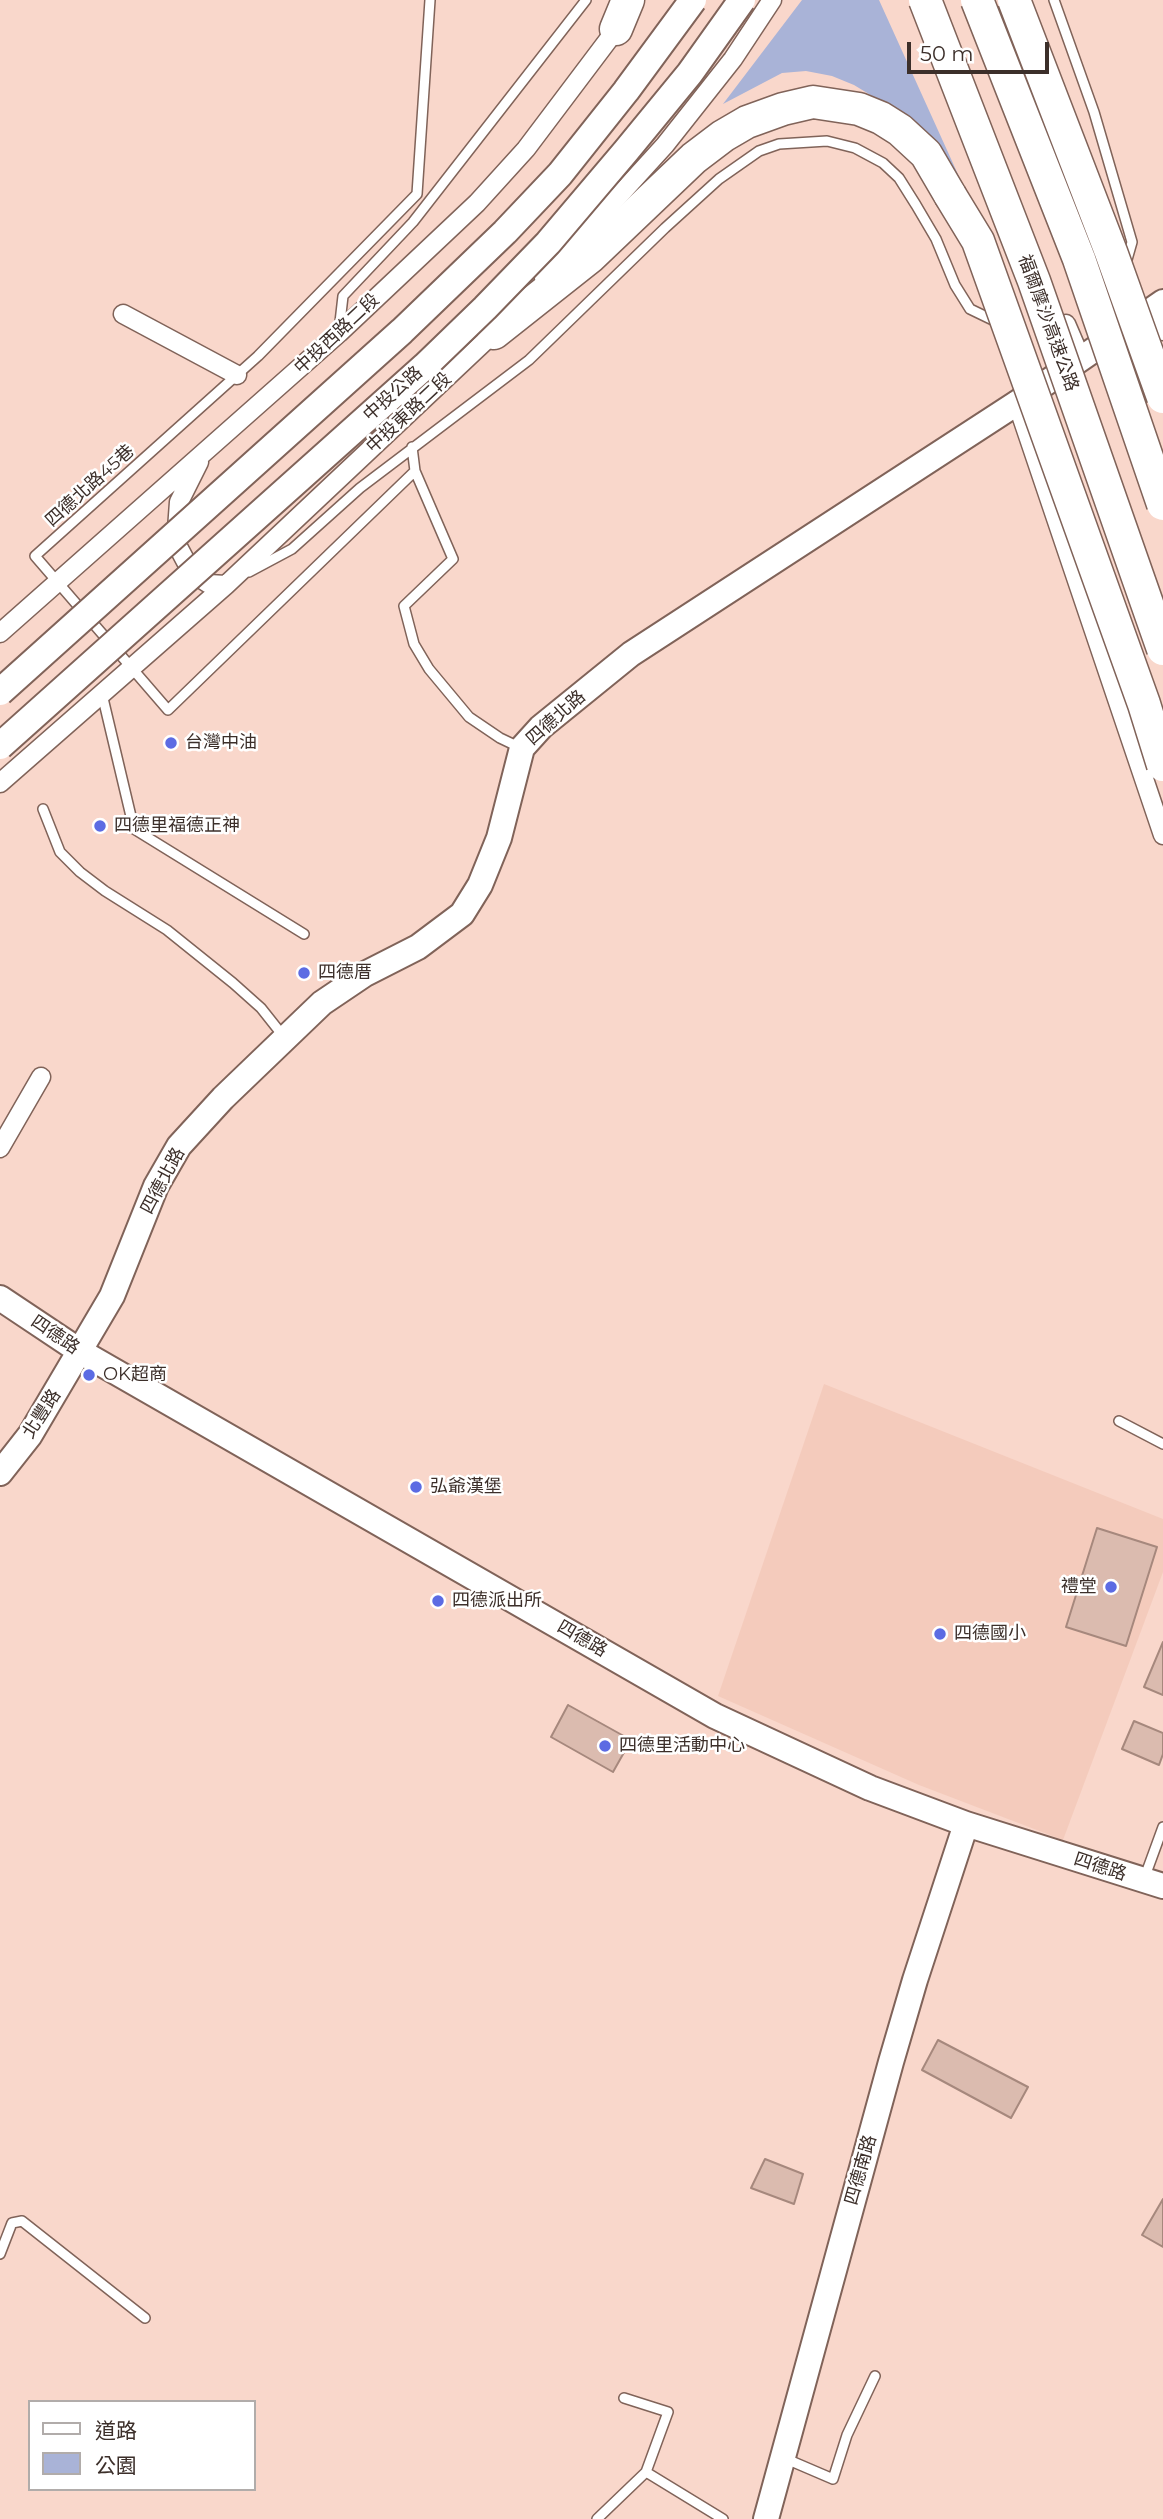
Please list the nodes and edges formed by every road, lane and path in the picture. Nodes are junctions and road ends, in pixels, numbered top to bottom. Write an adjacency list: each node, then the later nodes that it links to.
1 (430, 0): 24 (lane, 四德北路45巷)
2 (586, 0): 21 (lane)
3 (628, 0): 12 (highway)
4 (637, 0): 12 (street, 中投西路二段)
5 (693, 0): 36 (main road, bridge)
6 (742, 0): 40 (main road, 中投公路, bridge)
7 (772, 0): 20 (street, 中投東路二段)
8 (925, 0): 34 (highway, 福爾摩沙高速公路, bridge)
9 (976, 0): 30 (highway, bridge)
10 (1014, 0): 25 (highway, bridge)
11 (1054, 0): 13 (lane)
12 (616, 29): 21 (street, 中投西路二段)
13 (1114, 282)
14 (1106, 292): 15 (lane)
15 (1087, 309)
16 (123, 314): 24 (street)
17 (1160, 314): 23 (street, 四德北路)
18 (1071, 321): 19 (lane); 23 (street)
19 (1045, 329)
20 (494, 332): 32 (street, 中投東路二段); 42 (highway, bridge)
21 (339, 333): 28 (street, 中投西路二段)
22 (1024, 334): 27 (lane)
23 (1081, 359): 26 (street, 四德北路)
24 (237, 375): 31 (lane, 四德北路45巷)
25 (1163, 397)
26 (1017, 403): 39 (street); 41 (street, 四德北路)
27 (412, 447): 29 (lane); 32 (lane)
28 (202, 456): 31 (street, 中投西路二段); 32 (street)
29 (415, 471): 35 (lane, 四德北路45巷); 41 (lane)
30 (1163, 504)
31 (57, 583): 33 (street, 中投西路二段); 35 (lane, 四德北路45巷)
32 (226, 585): 35 (street, 中投東路二段)
33 (0, 633)
34 (1163, 649)
35 (132, 665): 37 (street, 中投東路二段)
36 (0, 692)
37 (102, 692): 43 (street, 中投東路二段); 46 (lane)
38 (1163, 694): 39 (street)
39 (1120, 708): 45 (street)
40 (0, 746)
41 (522, 748): 47 (street, 四德北路)
42 (1163, 765)
43 (0, 783)
44 (43, 809): 47 (lane)
45 (1163, 835)
46 (304, 934)
47 (285, 1038): 51 (street, 四德北路)
48 (41, 1077): 49 (street)
49 (0, 1149)
50 (0, 1298): 51 (street, 四德路)
51 (81, 1352): 54 (street, 北豐路); 55 (street, 四德路)
52 (1119, 1421): 53 (lane)
53 (1163, 1444)
54 (0, 1473)
55 (966, 1824): 57 (street, 四德路); 62 (street, 四德南路)
56 (1163, 1827): 57 (lane)
57 (1153, 1884)
58 (0, 2254): 59 (lane)
59 (145, 2318)
60 (875, 2375): 62 (lane)
61 (624, 2398): 63 (lane)
62 (782, 2458): 66 (street, 四德南路)
63 (646, 2472): 64 (lane); 65 (lane)
64 (717, 2517)
65 (597, 2519)
66 (766, 2519)

